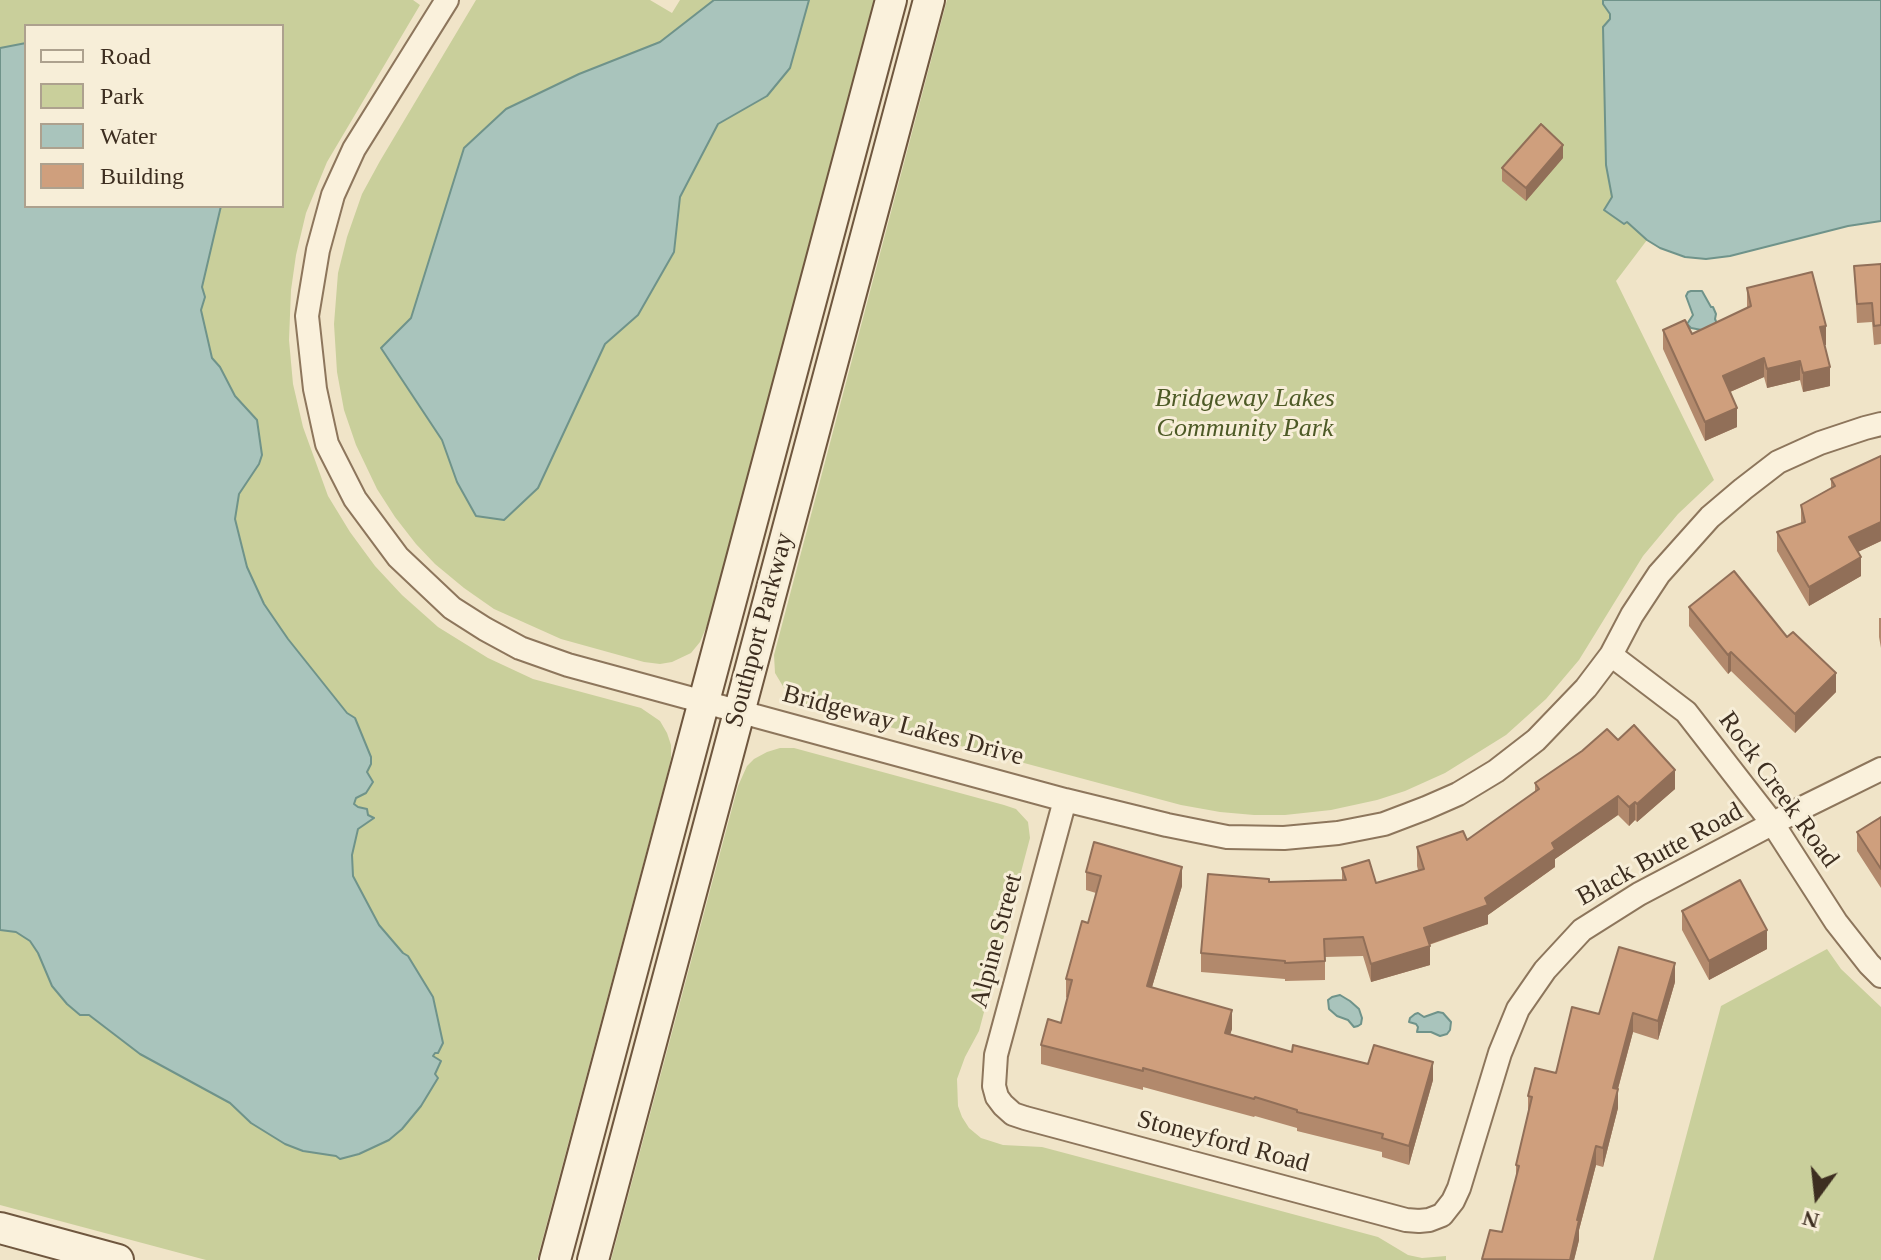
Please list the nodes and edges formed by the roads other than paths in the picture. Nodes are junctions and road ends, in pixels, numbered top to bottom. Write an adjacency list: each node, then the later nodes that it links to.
1 (447, 0): 6 (street, Bridgeway Lakes Drive)
2 (891, 0): 6 (street, Southport Parkway)
3 (929, 0): 7 (street, Southport Parkway)
4 (1881, 424): 5 (street, Bridgeway Lakes Drive)
5 (1611, 655): 9 (street, Bridgeway Lakes Drive); 10 (street, Rock Creek Road)
6 (703, 701): 7 (street, Bridgeway Lakes Drive); 16 (street, Southport Parkway)
7 (739, 710): 9 (street, Bridgeway Lakes Drive); 17 (street, Southport Parkway)
8 (1881, 769): 10 (street, Black Butte Road)
9 (1065, 800): 12 (street, Alpine Street)
10 (1773, 824): 11 (street, Rock Creek Road); 13 (street, Black Butte Road)
11 (1881, 976)
12 (997, 1097): 13 (street, Stoneyford Road)
13 (1442, 1215)
14 (0, 1228): 15 (street)
15 (118, 1260)
16 (555, 1260)
17 (593, 1260)

